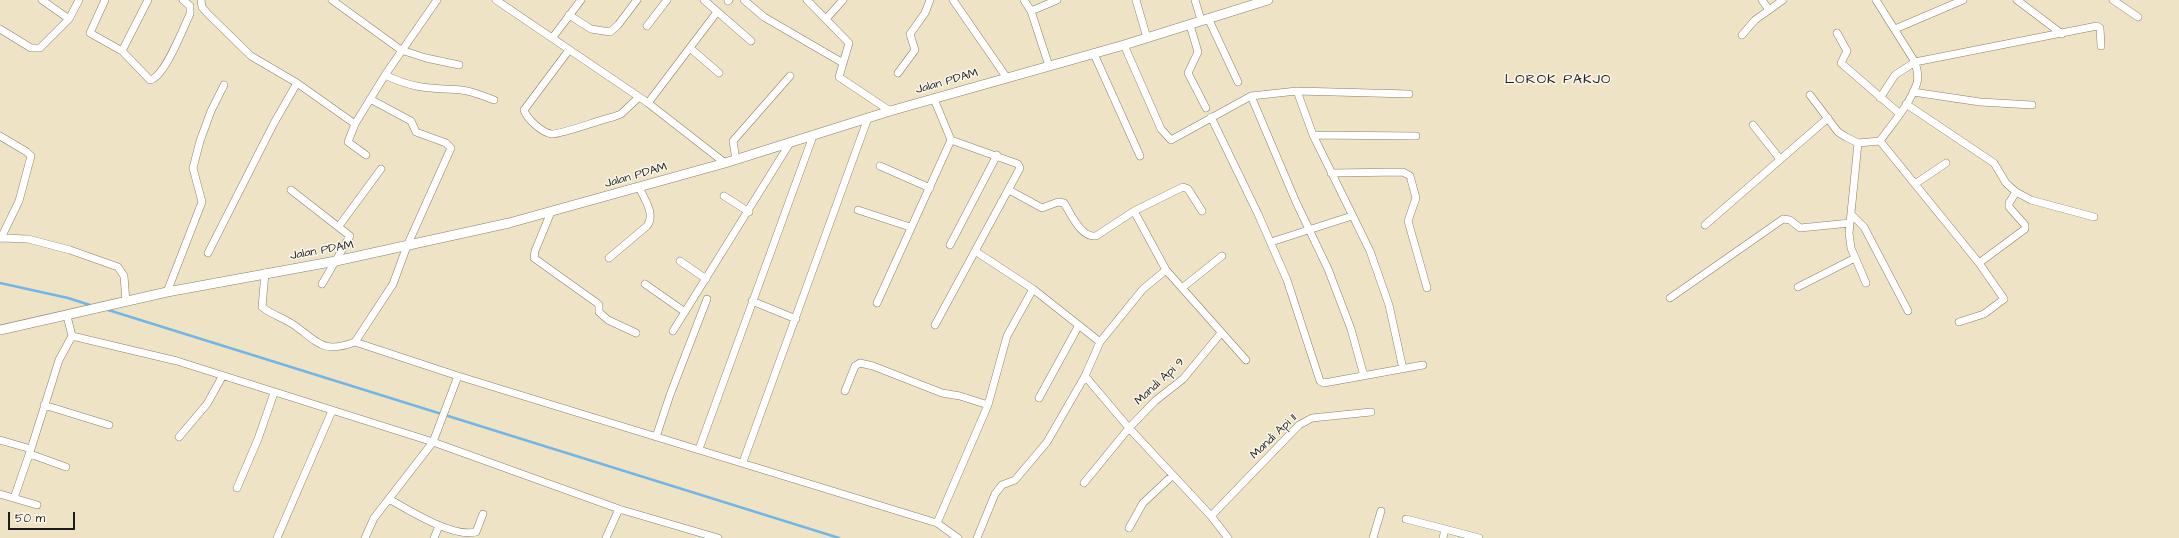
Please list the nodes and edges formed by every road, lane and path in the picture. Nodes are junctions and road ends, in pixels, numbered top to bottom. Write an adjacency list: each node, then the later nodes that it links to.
1 (42, 0): 35 (street)
2 (79, 0): 35 (street)
3 (105, 0): 53 (street)
4 (148, 0): 53 (street)
5 (182, 0): 53 (street)
6 (201, 0): 65 (street)
7 (332, 0): 51 (street)
8 (437, 0): 51 (street)
9 (496, 0): 45 (street)
10 (581, 0): 33 (street)
11 (637, 0): 33 (street)
12 (667, 0): 39 (street)
13 (704, 0): 31 (street)
14 (744, 0): 56 (street)
15 (807, 0): 36 (street)
16 (843, 0): 36 (street)
17 (930, 0): 60 (street)
18 (953, 0): 63 (street)
19 (1024, 0): 32 (street)
20 (1057, 0): 32 (street)
21 (1136, 0): 46 (street)
22 (1195, 0): 37 (street)
23 (1268, 0): 37 (street, Jalan PDAM)
24 (1762, 0): 30 (street)
25 (1782, 0): 30 (street)
26 (1876, 0): 41 (street)
27 (1963, 0): 41 (street)
28 (2017, 0): 43 (street)
29 (2113, 0): 34 (street)
30 (1769, 10): 44 (street)
31 (717, 12): 47 (street); 50 (street)
32 (1031, 12): 58 (street)
33 (569, 15): 45 (street)
34 (2138, 17)
35 (69, 19): 40 (street)
36 (826, 19): 56 (street)
37 (1205, 19): 38 (street, Jalan PDAM); 64 (street)
38 (1190, 25): 46 (street, Jalan PDAM); 80 (street)
39 (647, 26)
40 (0, 29)
41 (1895, 30): 55 (street)
42 (1837, 33): 73 (street)
43 (2062, 34): 49 (street); 55 (street)
44 (1742, 35)
45 (553, 37): 52 (street)
46 (1147, 38): 48 (street, Jalan PDAM)
47 (751, 41)
48 (1124, 45): 54 (street, Jalan PDAM); 83 (street)
49 (2101, 46)
50 (690, 48): 59 (street); 77 (street)
51 (401, 50): 57 (street); 61 (street)
52 (569, 50): 72 (street); 72 (street)
53 (122, 51)
54 (1094, 54): 58 (street, Jalan PDAM); 98 (street)
55 (1915, 62): 68 (street); 73 (street)
56 (844, 64): 81 (street)
57 (459, 65)
58 (1049, 66): 63 (street, Jalan PDAM)
59 (718, 73)
60 (898, 73)
61 (385, 75): 74 (street); 76 (street)
62 (790, 76): 100 (street)
63 (1007, 78): 75 (street, Jalan PDAM)
64 (1238, 82)
65 (297, 83): 86 (street); 131 (street)
66 (224, 85): 148 (street)
67 (1297, 92): 69 (street); 71 (street); 88 (street)
68 (1913, 92): 78 (street); 79 (street)
69 (1409, 94)
70 (1810, 95): 85 (street)
71 (1251, 96): 83 (street); 125 (street)
72 (639, 97): 77 (street)
73 (1880, 98): 82 (street)
74 (370, 99): 86 (street); 129 (street)
75 (934, 99): 81 (street, Jalan PDAM); 92 (street)
76 (494, 100)
77 (648, 103): 101 (street)
78 (1906, 104): 82 (street); 111 (street)
79 (2032, 105)
80 (1206, 108)
81 (890, 111): 84 (street, Jalan PDAM)
82 (1900, 114): 93 (street)
83 (1211, 117): 127 (street)
84 (868, 118): 90 (street, Jalan PDAM); 157 (street)
85 (1828, 118): 95 (street); 99 (street)
86 (355, 124): 96 (street)
87 (1753, 124): 99 (street)
88 (1313, 135): 91 (street); 105 (street)
89 (0, 136): 126 (street)
90 (813, 136): 94 (street, Jalan PDAM); 151 (street)
91 (1416, 136)
92 (951, 140): 97 (street); 108 (street)
93 (1880, 141): 95 (street); 106 (street)
94 (790, 143): 100 (street, Jalan PDAM); 117 (street)
95 (1858, 143): 118 (street)
96 (366, 155)
97 (997, 155): 110 (street); 128 (street)
98 (1140, 156)
99 (1780, 159): 123 (street)
100 (736, 160): 101 (street, Jalan PDAM)
101 (725, 163): 107 (street, Jalan PDAM)
102 (1946, 163): 106 (street)
103 (880, 166): 108 (street)
104 (381, 169): 122 (street)
105 (1331, 173): 119 (street); 146 (street)
106 (1914, 184): 137 (street)
107 (639, 188): 116 (street, Jalan PDAM); 133 (street)
108 (930, 188): 124 (street)
109 (292, 190): 122 (street)
110 (1009, 190): 114 (street); 130 (street)
111 (2016, 192): 120 (street); 137 (street)
112 (724, 196): 117 (street)
113 (858, 210): 124 (street)
114 (1134, 210): 115 (street); 138 (street)
115 (1202, 211)
116 (551, 212): 129 (street, Jalan PDAM); 163 (street)
117 (748, 212): 140 (street)
118 (1851, 214): 121 (street); 154 (street)
119 (1352, 216): 125 (street); 170 (street)
120 (2094, 217)
121 (1850, 223): 134 (street); 149 (street)
122 (339, 226): 135 (street)
123 (1705, 226)
124 (910, 228): 153 (street)
125 (1309, 229): 127 (street); 173 (street)
126 (1, 238): 152 (street)
127 (1271, 242): 173 (street)
128 (950, 245)
129 (407, 246): 135 (street, Jalan PDAM); 166 (street)
130 (975, 251): 147 (street); 159 (street)
131 (208, 253)
132 (1222, 256): 145 (street)
133 (609, 258)
134 (1855, 258): 141 (street); 144 (street)
135 (336, 261): 139 (street, Jalan PDAM); 142 (street)
136 (680, 261): 140 (street)
137 (1980, 263): 158 (street)
138 (1166, 270): 145 (street); 167 (street)
139 (265, 273): 148 (street, Jalan PDAM); 166 (street)
140 (706, 279): 155 (street)
141 (1866, 283)
142 (322, 284)
143 (645, 284): 155 (street)
144 (1798, 287)
145 (1182, 288): 164 (street)
146 (1427, 288)
147 (1033, 289): 160 (street); 178 (street)
148 (168, 292): 152 (street, Jalan PDAM)
149 (1670, 298)
150 (707, 299): 185 (street)
151 (752, 301): 157 (street); 188 (street)
152 (126, 302): 156 (street, Jalan PDAM)
153 (877, 303)
154 (1908, 311)
155 (686, 312): 162 (street)
156 (67, 316): 161 (street, Jalan PDAM); 165 (street)
157 (796, 319): 190 (street)
158 (1959, 322)
159 (935, 325)
160 (1080, 326): 167 (street); 177 (street)
161 (0, 330)
162 (673, 331)
163 (636, 333)
164 (1222, 333): 168 (street); 183 (street, Mandi Api 9)
165 (72, 336): 174 (street); 179 (street)
166 (355, 342): 171 (street)
167 (1100, 342): 172 (street)
168 (1246, 360)
169 (1423, 365): 170 (street)
170 (1402, 369): 173 (street)
171 (458, 376): 185 (street); 187 (street)
172 (1084, 376): 183 (street); 214 (street)
173 (1364, 376)
174 (222, 377): 176 (street); 184 (street)
175 (845, 391): 178 (street)
176 (274, 393): 180 (street); 194 (street)
177 (1039, 398)
178 (988, 404): 204 (street)
179 (44, 406): 182 (street); 189 (street)
180 (332, 411): 187 (street); 208 (street)
181 (1371, 412): 202 (street, Mandi Api 11)
182 (109, 425)
183 (1129, 428): 192 (street); 193 (street, Mandi Api 9)
184 (179, 437)
185 (656, 437): 188 (street)
186 (0, 440): 189 (street)
187 (433, 442): 197 (street); 199 (street)
188 (698, 450): 190 (street)
189 (30, 452): 191 (street); 196 (street)
190 (744, 462): 204 (street)
191 (66, 467)
192 (1173, 475): 202 (street); 206 (street)
193 (1084, 483)
194 (237, 488)
195 (0, 494): 196 (street)
196 (14, 498): 198 (street)
197 (389, 499): 205 (street); 209 (street)
198 (37, 505)
199 (619, 509): 211 (street); 212 (street)
200 (1381, 511): 216 (street)
201 (483, 514): 205 (street)
202 (1211, 516): 215 (street)
203 (1406, 519): 207 (street)
204 (937, 523): 213 (street)
205 (439, 526): 210 (street)
206 (1129, 528)
207 (1445, 529): 217 (street); 218 (street)
208 (277, 538)
209 (365, 538)
210 (434, 538)
211 (606, 538)
212 (718, 538)
213 (958, 538)
214 (977, 538)
215 (1228, 538)
216 (1373, 538)
217 (1442, 538)
218 (1479, 538)

